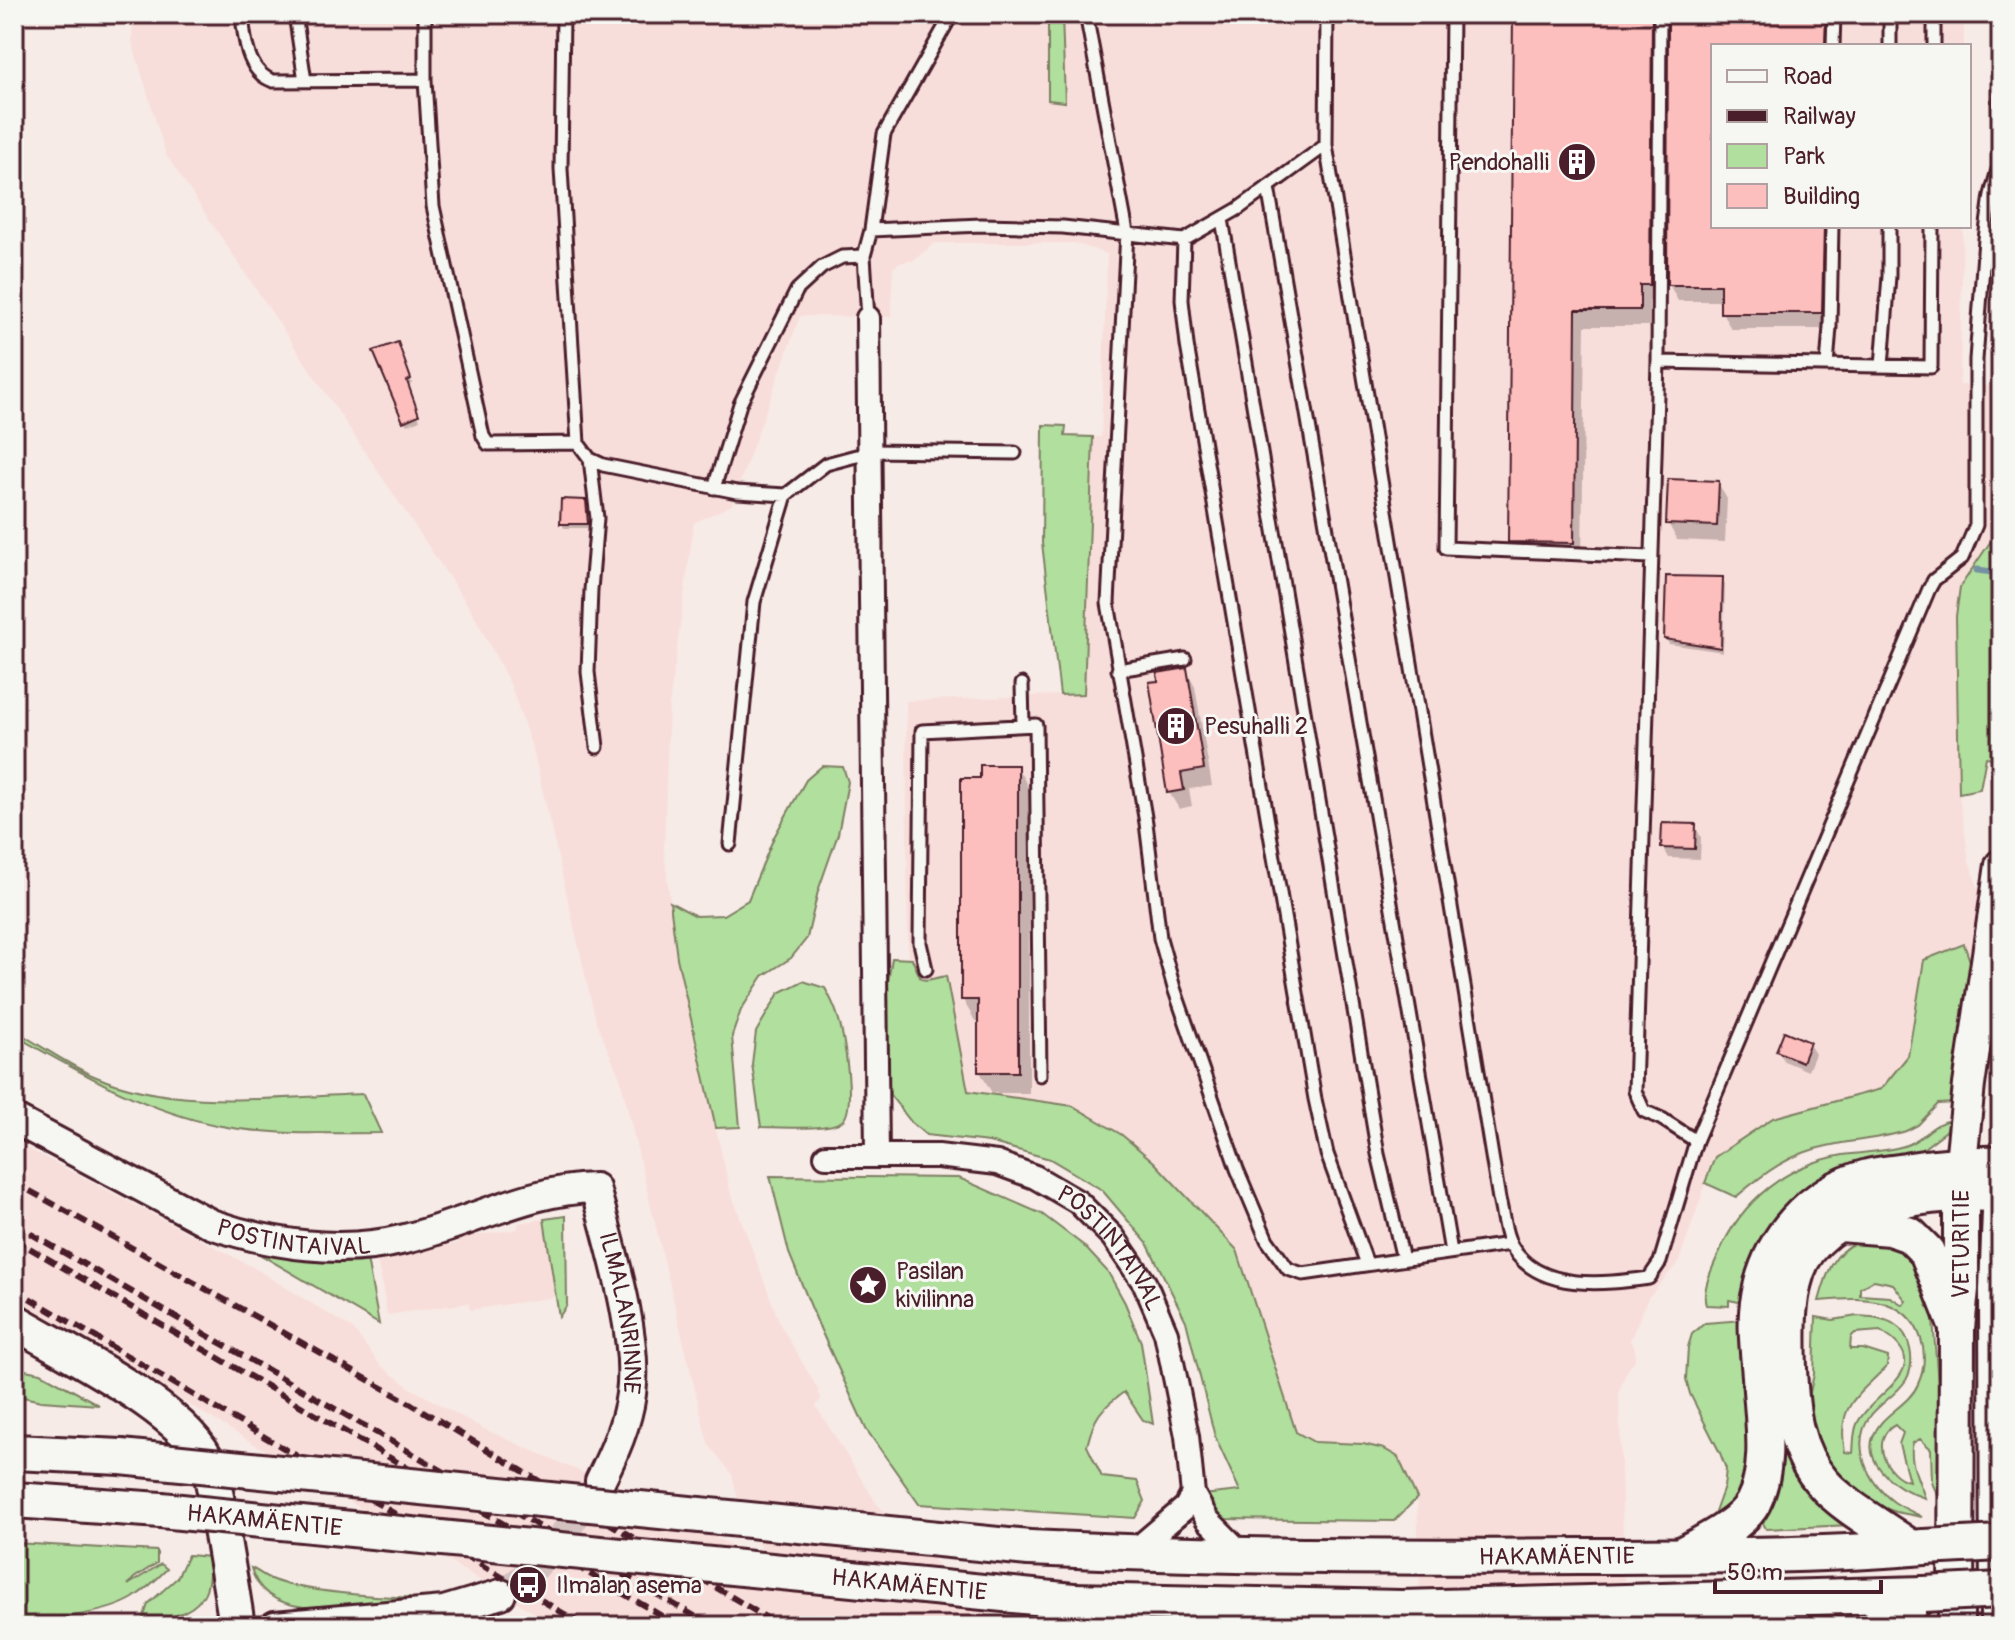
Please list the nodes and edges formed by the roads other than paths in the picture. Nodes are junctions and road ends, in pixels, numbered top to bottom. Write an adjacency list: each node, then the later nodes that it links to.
1 (242, 14): 18 (lane)
2 (295, 14): 18 (lane)
3 (425, 14): 17 (lane)
4 (563, 14): 35 (lane)
5 (952, 14): 25 (lane)
6 (1086, 14): 26 (lane)
7 (1327, 14): 19 (lane)
8 (1452, 14): 41 (lane)
9 (1660, 14): 32 (lane)
10 (1834, 14): 13 (lane)
11 (1890, 14): 14 (lane)
12 (1934, 14): 15 (lane)
13 (1833, 44)
14 (1890, 44)
15 (1934, 44)
16 (2001, 49): 27 (lane)
17 (425, 80): 18 (lane); 35 (lane)
18 (305, 81)
19 (1326, 145): 20 (lane); 61 (lane)
20 (1268, 187): 21 (lane); 62 (lane)
21 (1222, 219): 28 (lane); 63 (lane)
22 (1832, 228): 33 (lane)
23 (1889, 228): 34 (lane)
24 (1932, 228): 34 (lane)
25 (871, 230): 26 (lane); 30 (lane)
26 (1127, 232): 28 (lane); 43 (lane)
27 (1985, 239): 29 (lane); 52 (lane)
28 (1184, 240): 64 (lane)
29 (2001, 240)
30 (864, 256): 31 (lane); 39 (lane)
31 (868, 318): 36 (street)
32 (1658, 362): 33 (lane); 41 (lane)
33 (1827, 365): 34 (lane)
34 (1882, 366)
35 (578, 443): 38 (lane)
36 (871, 453): 37 (lane); 40 (lane); 53 (street)
37 (1015, 453)
38 (590, 459): 39 (lane); 46 (lane)
39 (714, 488): 40 (lane)
40 (786, 495): 47 (lane)
41 (1650, 557): 52 (lane)
42 (1185, 659): 43 (lane)
43 (1118, 670): 64 (lane)
44 (1022, 684): 45 (lane)
45 (1023, 725): 49 (lane); 50 (lane)
46 (597, 747)
47 (730, 844)
48 (2001, 865): 56 (main road, VETURITIE)
49 (926, 969)
50 (1040, 1075)
51 (14, 1119): 58 (street, POSTINTAIVAL)
52 (1696, 1141): 61 (lane)
53 (877, 1155): 54 (street, POSTINTAIVAL); 70 (street, POSTINTAIVAL)
54 (826, 1156)
55 (2001, 1164): 56 (main road)
56 (1961, 1177): 59 (main road); 60 (main road); 67 (main road, VETURITIE); 75 (main road)
57 (2001, 1186): 59 (main road, VETURITIE)
58 (595, 1188): 69 (street, ILMALANRINNE)
59 (2001, 1194): 65 (main road, VETURITIE)
60 (1840, 1224): 67 (main road); 73 (main road)
61 (1510, 1244): 62 (lane)
62 (1451, 1252): 63 (lane)
63 (1403, 1259): 64 (lane)
64 (1367, 1264)
65 (1999, 1288): 86 (main road, VETURITIE)
66 (14, 1321): 82 (main road)
67 (1957, 1328): 85 (main road, VETURITIE)
68 (14, 1452): 74 (main road, HAKAMÄENTIE, bridge)
69 (600, 1481)
70 (1193, 1494): 74 (street); 76 (street)
71 (14, 1500): 81 (main road, HAKAMÄENTIE, bridge)
72 (2001, 1543): 73 (main road, HAKAMÄENTIE, bridge)
73 (1918, 1548): 77 (main road, HAKAMÄENTIE)
74 (1132, 1553): 76 (main road, HAKAMÄENTIE)
75 (1676, 1555): 76 (main road, HAKAMÄENTIE); 77 (main road, HAKAMÄENTIE)
76 (1245, 1557)
77 (1757, 1576): 80 (main road, HAKAMÄENTIE); 81 (main road, HAKAMÄENTIE)
78 (2001, 1590): 80 (main road, HAKAMÄENTIE, bridge)
79 (501, 1594): 83 (street)
80 (1924, 1594): 84 (main road)
81 (1678, 1617)
82 (237, 1626)
83 (275, 1626)
84 (1877, 1626)
85 (1956, 1626)
86 (1998, 1626)

